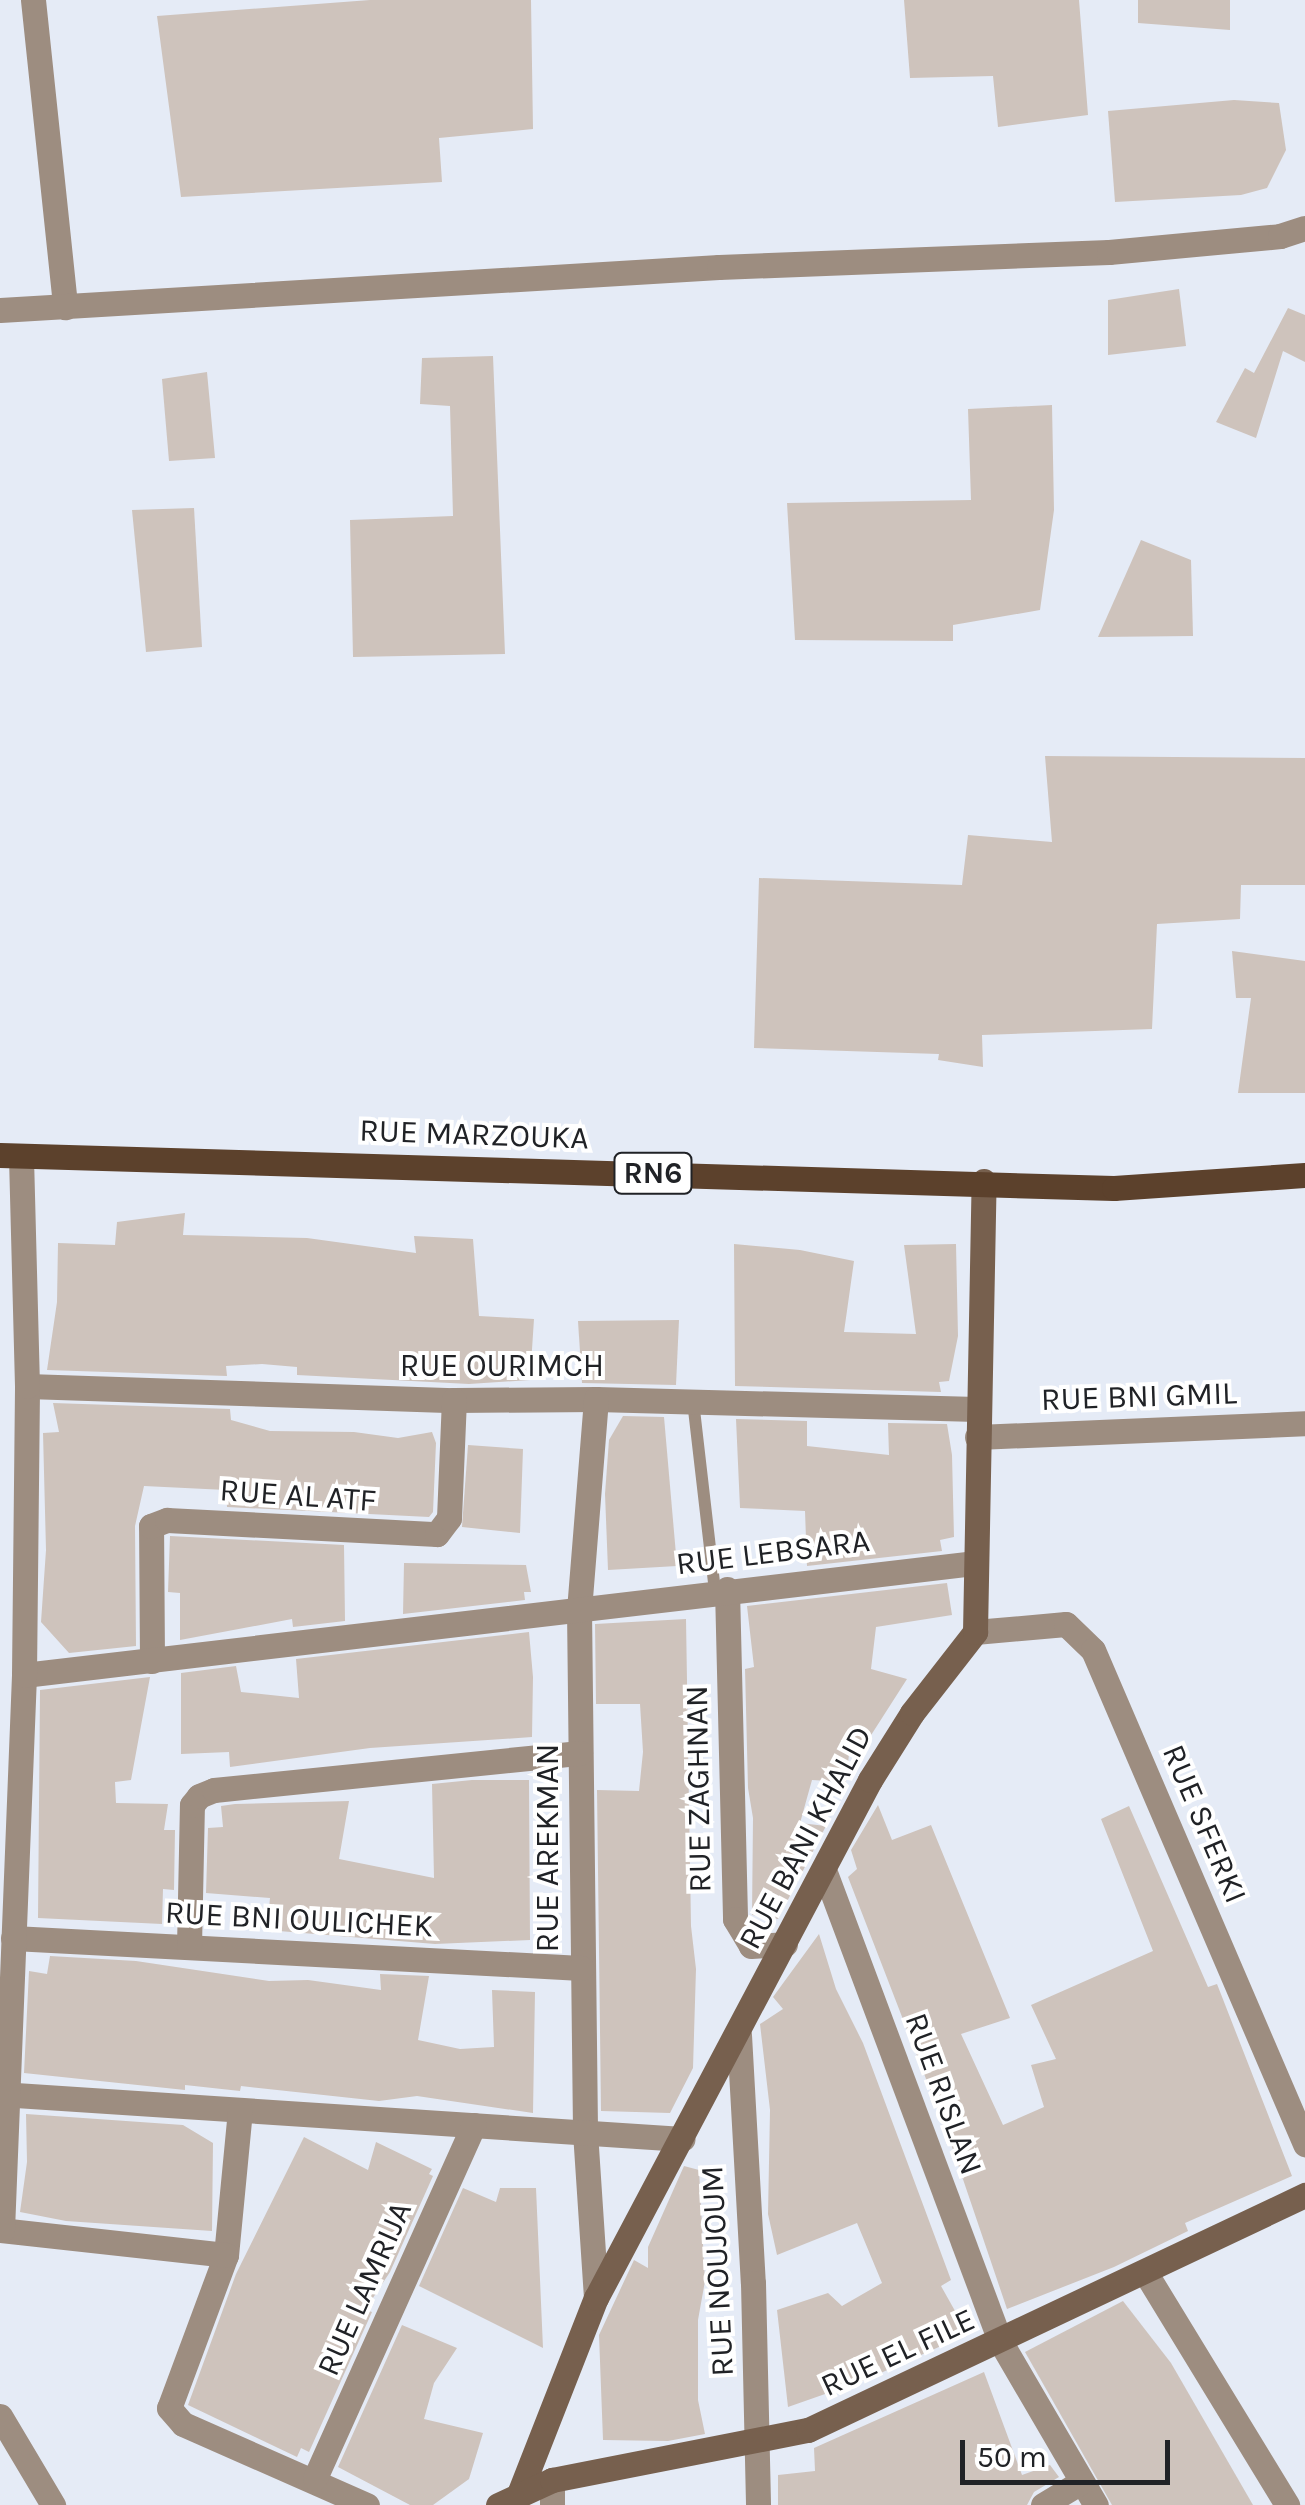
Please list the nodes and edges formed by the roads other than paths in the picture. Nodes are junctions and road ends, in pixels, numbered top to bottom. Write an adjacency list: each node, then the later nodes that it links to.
1 (33, 0): 3 (street)
2 (1305, 228): 3 (street)
3 (65, 306): 4 (street)
4 (0, 310)
5 (11, 1155): 7 (main road, RUE MARZOUKA / RN6); 8 (street)
6 (1305, 1175): 7 (main road, RUE MARZOUKA / RN6)
7 (984, 1180): 12 (street)
8 (27, 1386): 10 (street, RUE OURIMCH); 19 (street)
9 (596, 1399): 10 (street, RUE OURIMCH); 11 (street, RUE OURIMCH); 17 (street, RUE AREKMAN)
10 (454, 1400): 20 (street, RUE AL ATF)
11 (693, 1402): 12 (street, RUE OURIMCH); 16 (lane)
12 (977, 1409): 14 (street)
13 (1305, 1424): 14 (street, RUE BNI GMIL)
14 (976, 1438): 15 (street)
15 (975, 1563): 16 (street, RUE LEBSARA); 18 (street)
16 (721, 1590): 17 (street, RUE LEBSARA); 25 (street, RUE ZAGHNAN)
17 (579, 1609): 20 (street, RUE LEBSARA); 22 (street, RUE AREKMAN)
18 (975, 1632): 23 (street, RUE BANI KHALID); 34 (street, RUE SFERKI)
19 (11, 1636): 21 (street)
20 (152, 1661): 21 (street, RUE LEBSARA)
21 (24, 1675): 24 (street)
22 (580, 1753): 26 (street); 27 (street, RUE AREKMAN)
23 (824, 1870): 25 (street, RUE BANI KHALID); 40 (street, RUE RISLAN)
24 (13, 1938): 26 (street, RUE BNI OULICHEK); 29 (street)
25 (785, 1944): 28 (street, RUE BANI KHALID)
26 (189, 1946): 27 (street, RUE BNI OULICHEK)
27 (581, 1968): 32 (street, RUE AREKMAN)
28 (739, 2035): 33 (street, RUE BANI KHALID); 42 (street, RUE NOUJOUM)
29 (3, 2094): 30 (street); 36 (street)
30 (240, 2110): 31 (street); 37 (street)
31 (474, 2125): 32 (street); 43 (street, RUE LAMRIJA)
32 (584, 2132): 33 (street); 39 (street, RUE AREKMAN)
33 (682, 2139): 39 (street, RUE BANI KHALID)
34 (1305, 2144)
35 (1302, 2202): 38 (street, RUE EL FILE)
36 (1, 2230): 37 (street)
37 (226, 2255): 43 (street)
38 (1146, 2272): 40 (street, RUE EL FILE); 52 (street)
39 (596, 2298): 46 (street, RUE BANI KHALID)
40 (1000, 2341): 42 (street, RUE EL FILE); 44 (street, RUE RISLAN)
41 (0, 2416): 47 (street)
42 (758, 2443): 45 (street, RUE EL FILE); 49 (street, RUE NOUJOUM)
43 (315, 2478): 48 (street)
44 (1081, 2482): 50 (street); 51 (street, RUE RISLAN)
45 (552, 2493): 46 (street, RUE EL FILE)
46 (508, 2499)
47 (53, 2505)
48 (368, 2505)
49 (758, 2505)
50 (1043, 2505)
51 (1096, 2505)
52 (1287, 2505)

